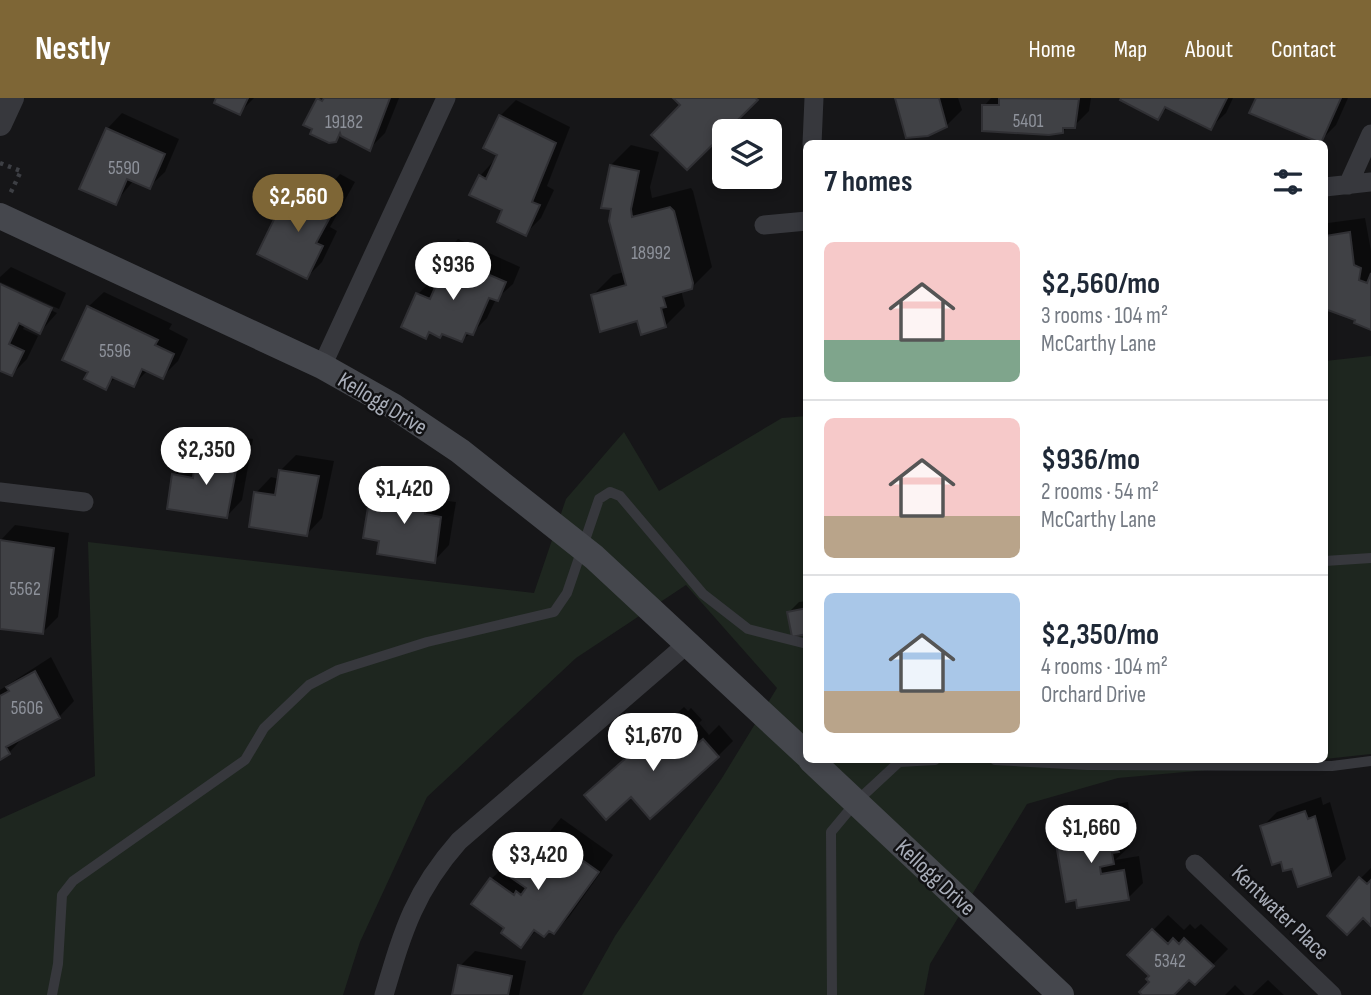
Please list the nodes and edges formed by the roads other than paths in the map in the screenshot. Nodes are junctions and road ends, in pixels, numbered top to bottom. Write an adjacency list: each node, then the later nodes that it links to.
1 (12, 98): 4 (street)
2 (446, 98): 13 (street)
3 (814, 98): 6 (street)
4 (0, 124)
5 (1371, 134): 8 (street)
6 (812, 140)
7 (1371, 182): 8 (street)
8 (1348, 185): 9 (street)
9 (1328, 187)
10 (3, 210): 13 (main road, Kellogg Drive)
11 (803, 220): 12 (street)
12 (764, 225)
13 (322, 366): 16 (main road, Kellogg Drive)
14 (0, 492): 15 (street)
15 (83, 502)
16 (584, 549): 19 (lane); 20 (main road, Kellogg Drive); 28 (lane)
17 (1371, 558): 18 (lane)
18 (1328, 561)
19 (803, 643)
20 (687, 644): 21 (main road, Kellogg Drive); 29 (street)
21 (803, 751)
22 (1371, 761): 25 (lane)
23 (814, 763): 26 (main road, Kellogg Drive)
24 (892, 763): 26 (lane)
25 (1068, 763)
26 (856, 802): 30 (lane); 31 (main road, Kellogg Drive)
27 (1195, 864): 32 (street, Kentwater Place)
28 (52, 995)
29 (384, 995)
30 (832, 995)
31 (1060, 995)
32 (1332, 995)

